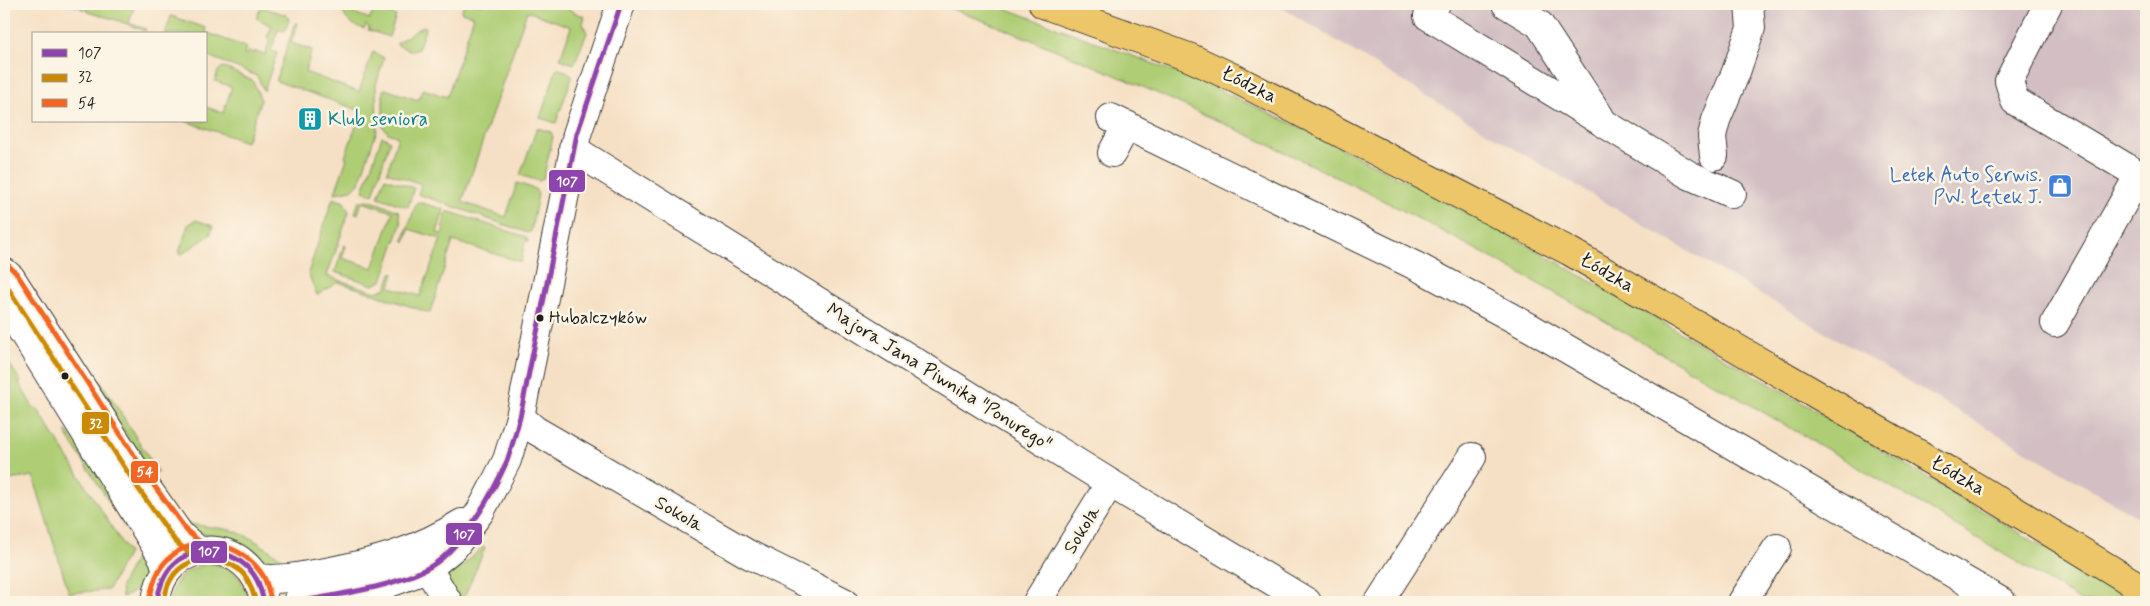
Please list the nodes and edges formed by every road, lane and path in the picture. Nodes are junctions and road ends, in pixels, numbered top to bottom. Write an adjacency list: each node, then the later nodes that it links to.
1 (621, 4): 8 (street)
2 (1043, 4): 23 (main road, Łódzka)
3 (1436, 4): 7 (street)
4 (1506, 4): 7 (street)
5 (1749, 4): 10 (street)
6 (2048, 4): 11 (street)
7 (1603, 123): 12 (street)
8 (573, 149): 16 (street); 18 (street, Majora Jana Piwnika "Ponurego")
9 (1112, 153): 32 (street)
10 (1714, 156)
11 (2143, 170): 15 (street)
12 (1732, 194)
13 (4, 272): 20 (street)
14 (4, 302): 24 (street)
15 (2055, 323)
16 (520, 416): 21 (street); 27 (street, Sokola)
17 (1472, 457): 30 (street)
18 (1110, 483): 28 (street, Sokola); 29 (street, Majora Jana Piwnika "Ponurego")
19 (1777, 548): 31 (street)
20 (200, 552): 22 (street); 24 (street)
21 (421, 559): 22 (street); 25 (street); 26 (street)
22 (261, 590)
23 (2146, 591)
24 (155, 592)
25 (297, 602)
26 (448, 602)
27 (844, 602)
28 (1038, 602)
29 (1307, 602)
30 (1379, 602)
31 (1742, 602)
32 (2002, 602)

